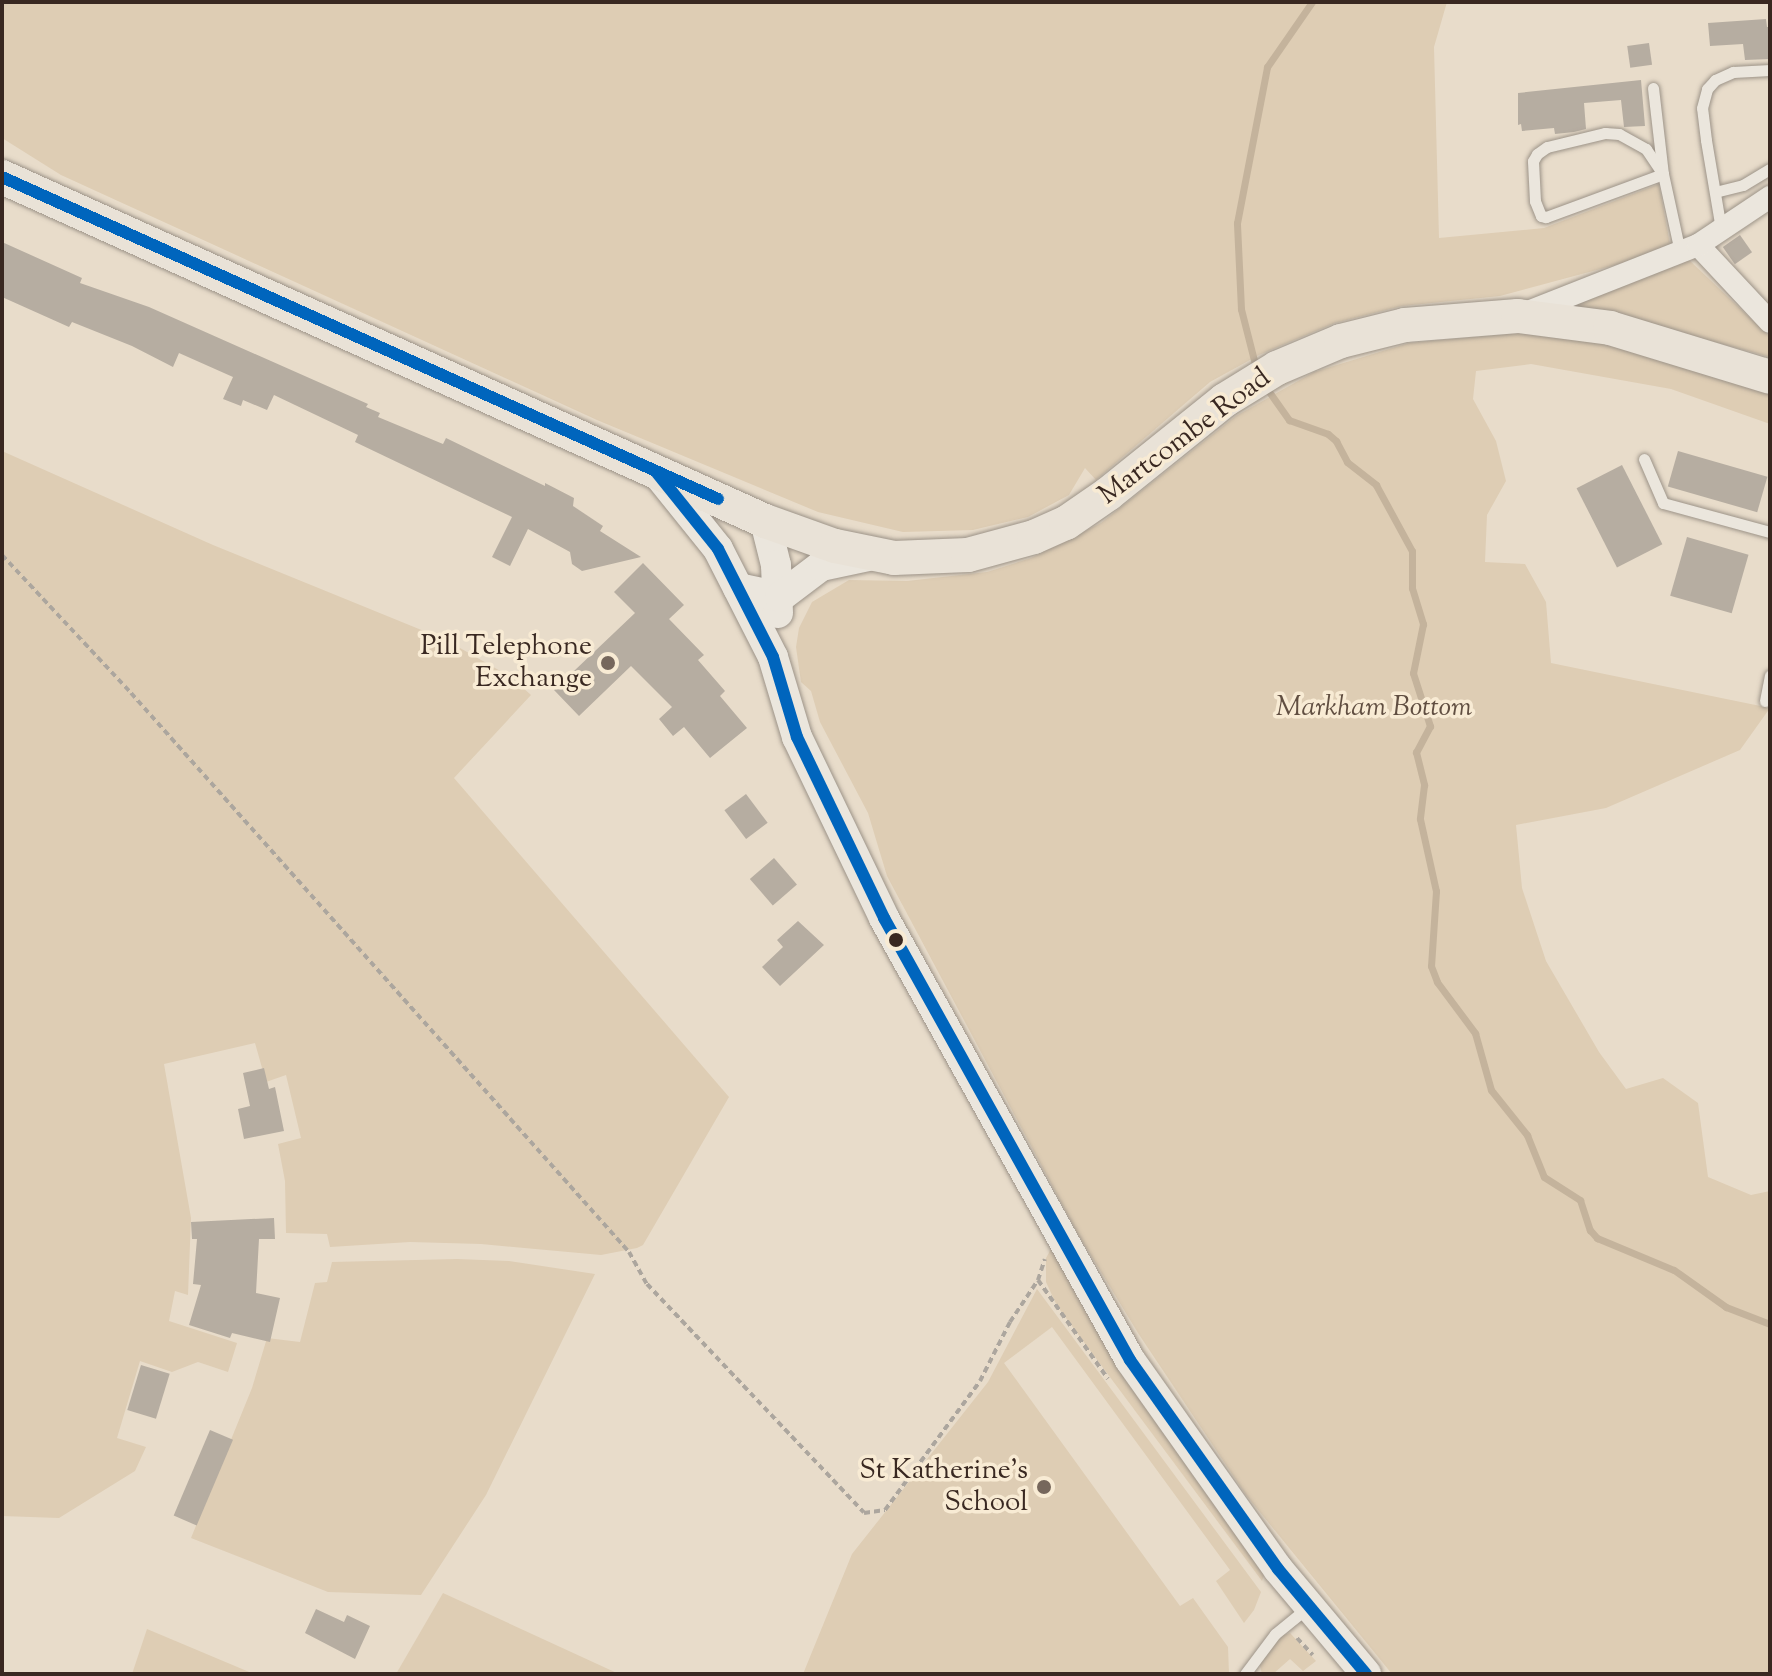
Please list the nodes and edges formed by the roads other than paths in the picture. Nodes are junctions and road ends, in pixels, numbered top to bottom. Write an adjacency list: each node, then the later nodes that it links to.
1 (1770, 70): 6 (lane)
2 (1653, 88): 4 (lane)
3 (1770, 169): 6 (lane)
4 (1663, 174): 4 (lane); 9 (lane)
5 (2, 177): 14 (main road, Martcombe Road)
6 (1715, 192): 8 (lane)
7 (1770, 197): 8 (street)
8 (1721, 230): 9 (street)
9 (1689, 249): 10 (street); 11 (street)
10 (1518, 316): 12 (main road, Martcombe Road); 18 (main road, Martcombe Road)
11 (1770, 322)
12 (1770, 377)
13 (1644, 459): 16 (lane)
14 (657, 473): 15 (main road, Martcombe Road); 17 (street)
15 (753, 515): 17 (street); 18 (main road, Martcombe Road); 20 (street)
16 (1770, 532)
17 (718, 549): 19 (street)
18 (873, 555): 20 (street)
19 (738, 588): 20 (street); 21 (street)
20 (780, 597): 21 (street)
21 (773, 657): 24 (street)
22 (1770, 675): 23 (lane)
23 (1765, 701)
24 (1309, 1607): 25 (lane); 26 (street)
25 (1245, 1674)
26 (1366, 1674)

